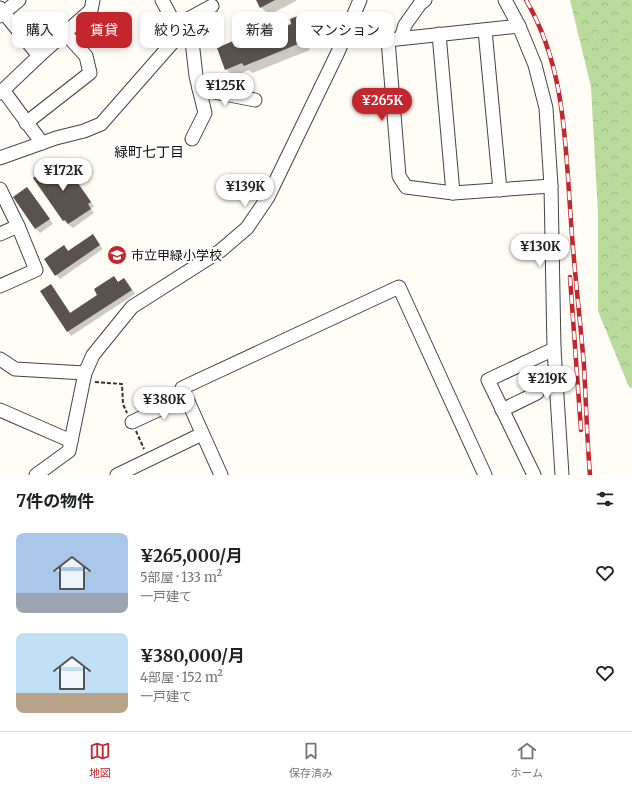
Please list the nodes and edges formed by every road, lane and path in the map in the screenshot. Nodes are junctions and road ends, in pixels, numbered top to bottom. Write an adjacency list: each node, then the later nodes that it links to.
1 (19, 0): 8 (street)
2 (93, 0): 12 (street)
3 (162, 0): 9 (street)
4 (360, 0): 38 (street)
5 (425, 0): 16 (street)
6 (505, 0): 11 (street)
7 (212, 6): 10 (street)
8 (1, 12): 20 (street)
9 (168, 12)
10 (204, 12)
11 (519, 26): 13 (street); 28 (street)
12 (68, 30)
13 (485, 30): 14 (street); 30 (street)
14 (439, 34): 16 (street); 31 (street)
15 (68, 36): 24 (street)
16 (401, 38): 31 (street)
17 (48, 48): 20 (street)
18 (163, 48): 26 (street)
19 (193, 48): 21 (street)
20 (39, 56): 22 (street)
21 (199, 89): 23 (street); 25 (street)
22 (1, 92): 24 (street)
23 (255, 100)
24 (26, 123): 26 (street)
25 (192, 139)
26 (42, 144): 27 (street)
27 (0, 158)
28 (551, 186): 30 (street); 35 (street)
29 (0, 189): 32 (street)
30 (500, 190): 31 (street)
31 (453, 193)
32 (18, 226): 33 (street); 34 (street)
33 (0, 234)
34 (0, 286)
35 (554, 349): 37 (street); 51 (street)
36 (0, 359): 38 (street)
37 (524, 363): 41 (street); 41 (street)
38 (84, 377): 42 (path); 44 (street)
39 (186, 397): 42 (street); 43 (street); 49 (street)
40 (0, 410): 44 (street)
41 (502, 410): 50 (street)
42 (132, 422): 45 (path)
43 (202, 434): 47 (street); 48 (street)
44 (71, 441): 46 (street)
45 (145, 452)
46 (36, 475)
47 (117, 475)
48 (221, 475)
49 (485, 475)
50 (534, 475)
51 (562, 475)

